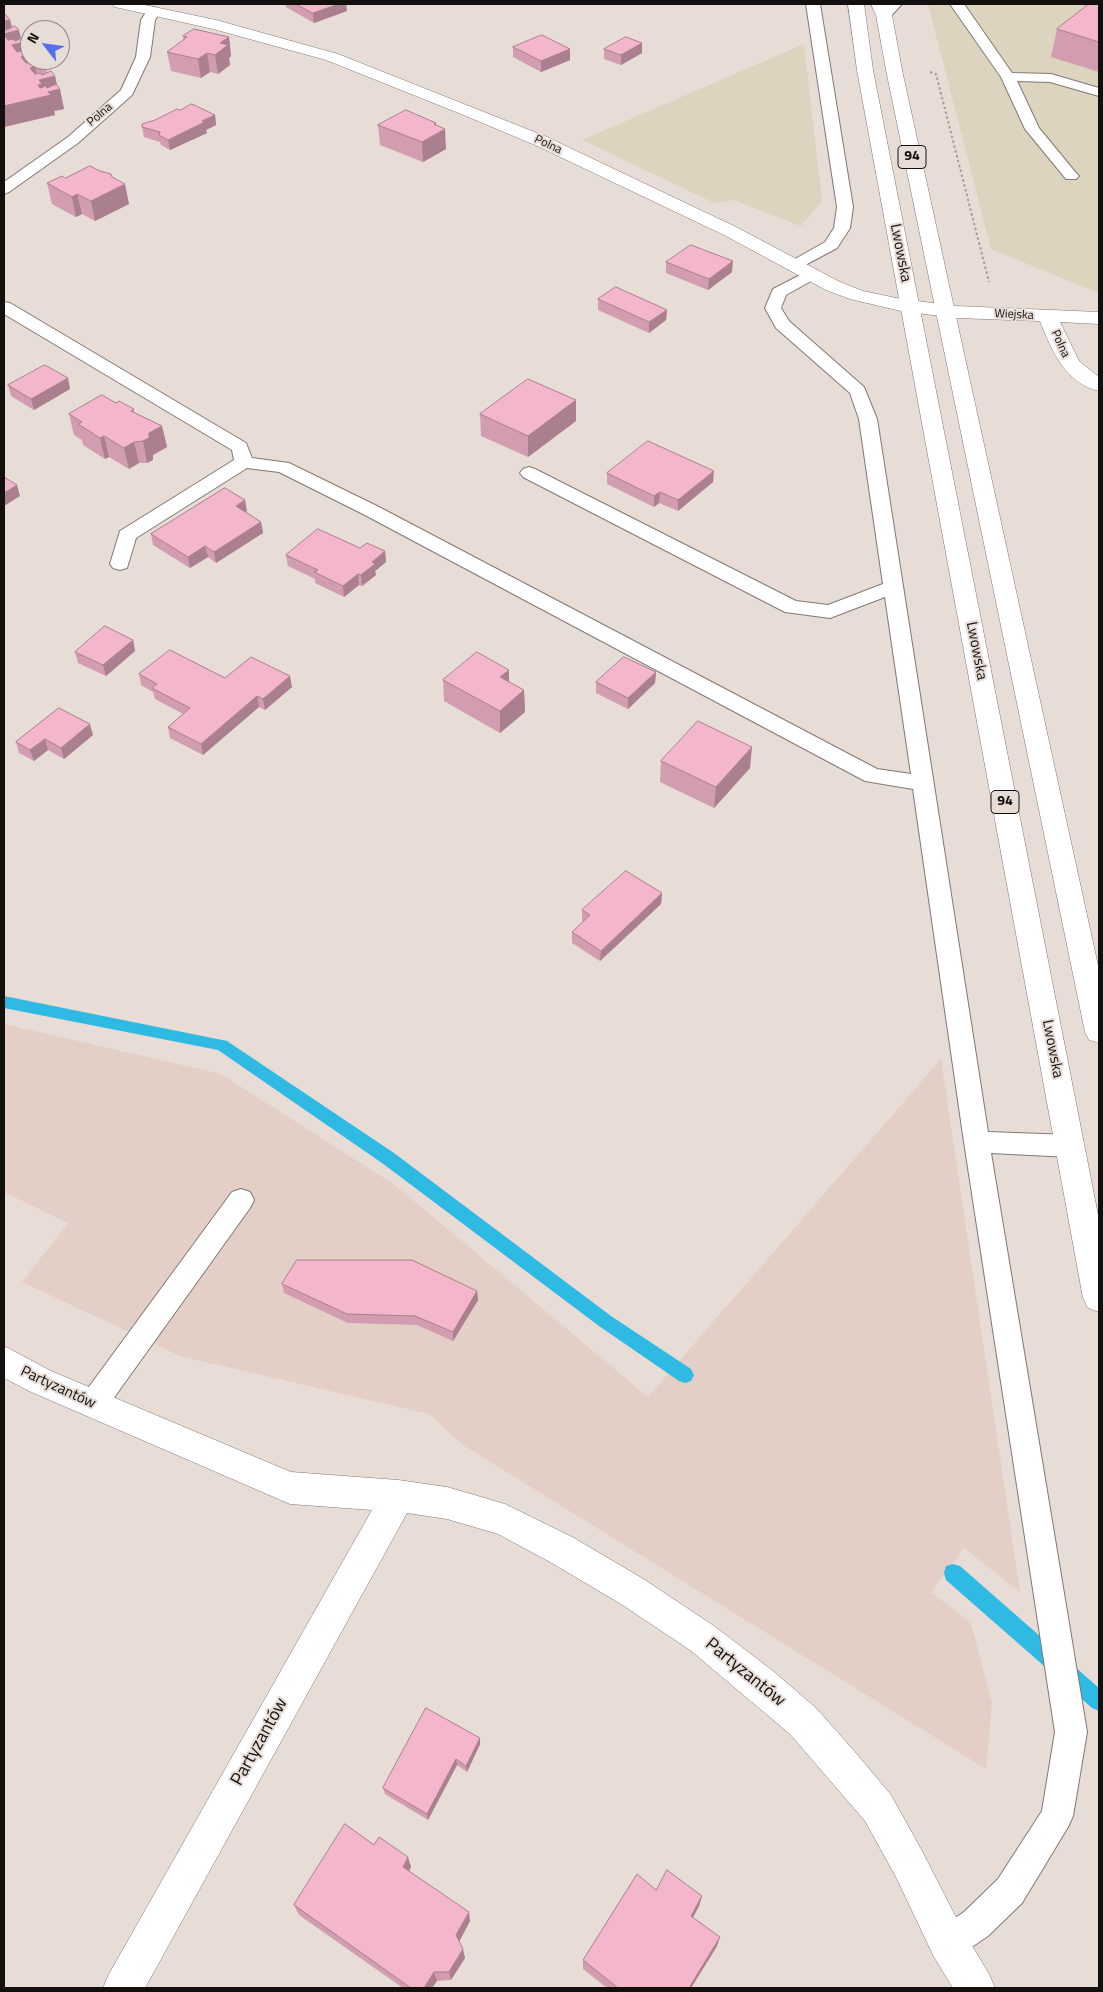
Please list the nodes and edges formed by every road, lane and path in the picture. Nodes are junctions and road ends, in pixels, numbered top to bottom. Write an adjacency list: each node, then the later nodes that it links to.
1 (120, 4): 6 (main road, Polna)
2 (813, 4): 12 (lane)
3 (856, 4): 15 (main road, Lwowska / 94)
4 (957, 4): 8 (lane)
5 (886, 7): 15 (main road, Lwowska / 94)
6 (154, 11): 11 (lane, Polna); 12 (main road, Polna)
7 (923, 71): 13 (path)
8 (1008, 77): 9 (lane); 10 (lane)
9 (1099, 92)
10 (1071, 176)
11 (4, 189)
12 (803, 270): 15 (main road, Polna); 22 (lane)
13 (989, 282)
14 (4, 307): 19 (lane)
15 (928, 308): 16 (main road, Wiejska); 24 (main road, Lwowska / 94); 26 (main road, Lwowska / 94)
16 (1048, 317): 17 (main road, Wiejska); 18 (main road, Polna)
17 (1099, 318)
18 (1099, 385)
19 (244, 462): 21 (lane); 23 (lane)
20 (529, 473): 22 (lane)
21 (120, 564)
22 (893, 587): 23 (lane)
23 (923, 783): 25 (lane)
24 (1099, 1032)
25 (977, 1142): 26 (lane); 32 (lane)
26 (1070, 1146): 28 (main road, Lwowska / 94)
27 (241, 1200): 30 (lane)
28 (1099, 1298)
29 (4, 1361): 30 (main road, Partyzantów)
30 (93, 1404): 31 (main road, Partyzantów)
31 (398, 1496): 32 (main road, Partyzantów); 33 (main road, Partyzantów)
32 (948, 1943): 34 (main road, Partyzantów)
33 (123, 1988)
34 (975, 1988)

